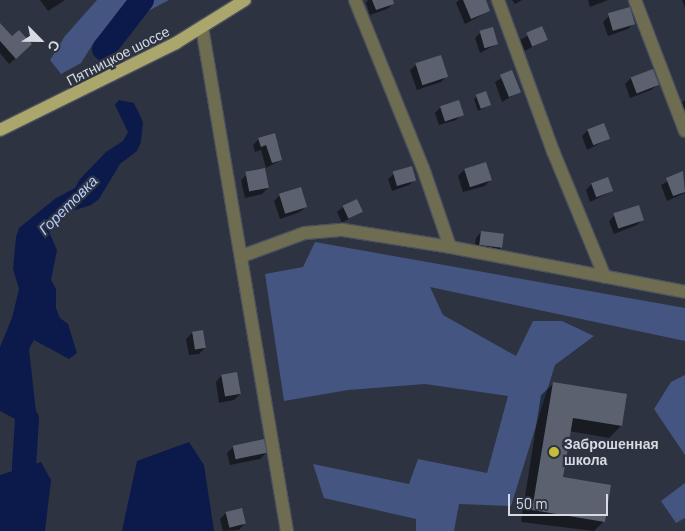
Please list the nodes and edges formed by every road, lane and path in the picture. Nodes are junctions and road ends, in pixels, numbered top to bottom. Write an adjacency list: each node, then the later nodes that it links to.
1 (245, 0): 5 (main road, Пятницкое шоссе)
2 (355, 0): 8 (street)
3 (498, 0): 10 (street)
4 (635, 0): 7 (street)
5 (202, 27): 6 (main road, Пятницкое шоссе); 9 (street)
6 (0, 130)
7 (685, 131)
8 (450, 247): 9 (street); 10 (street)
9 (242, 256): 12 (street)
10 (605, 277): 11 (street)
11 (685, 292)
12 (287, 531)

